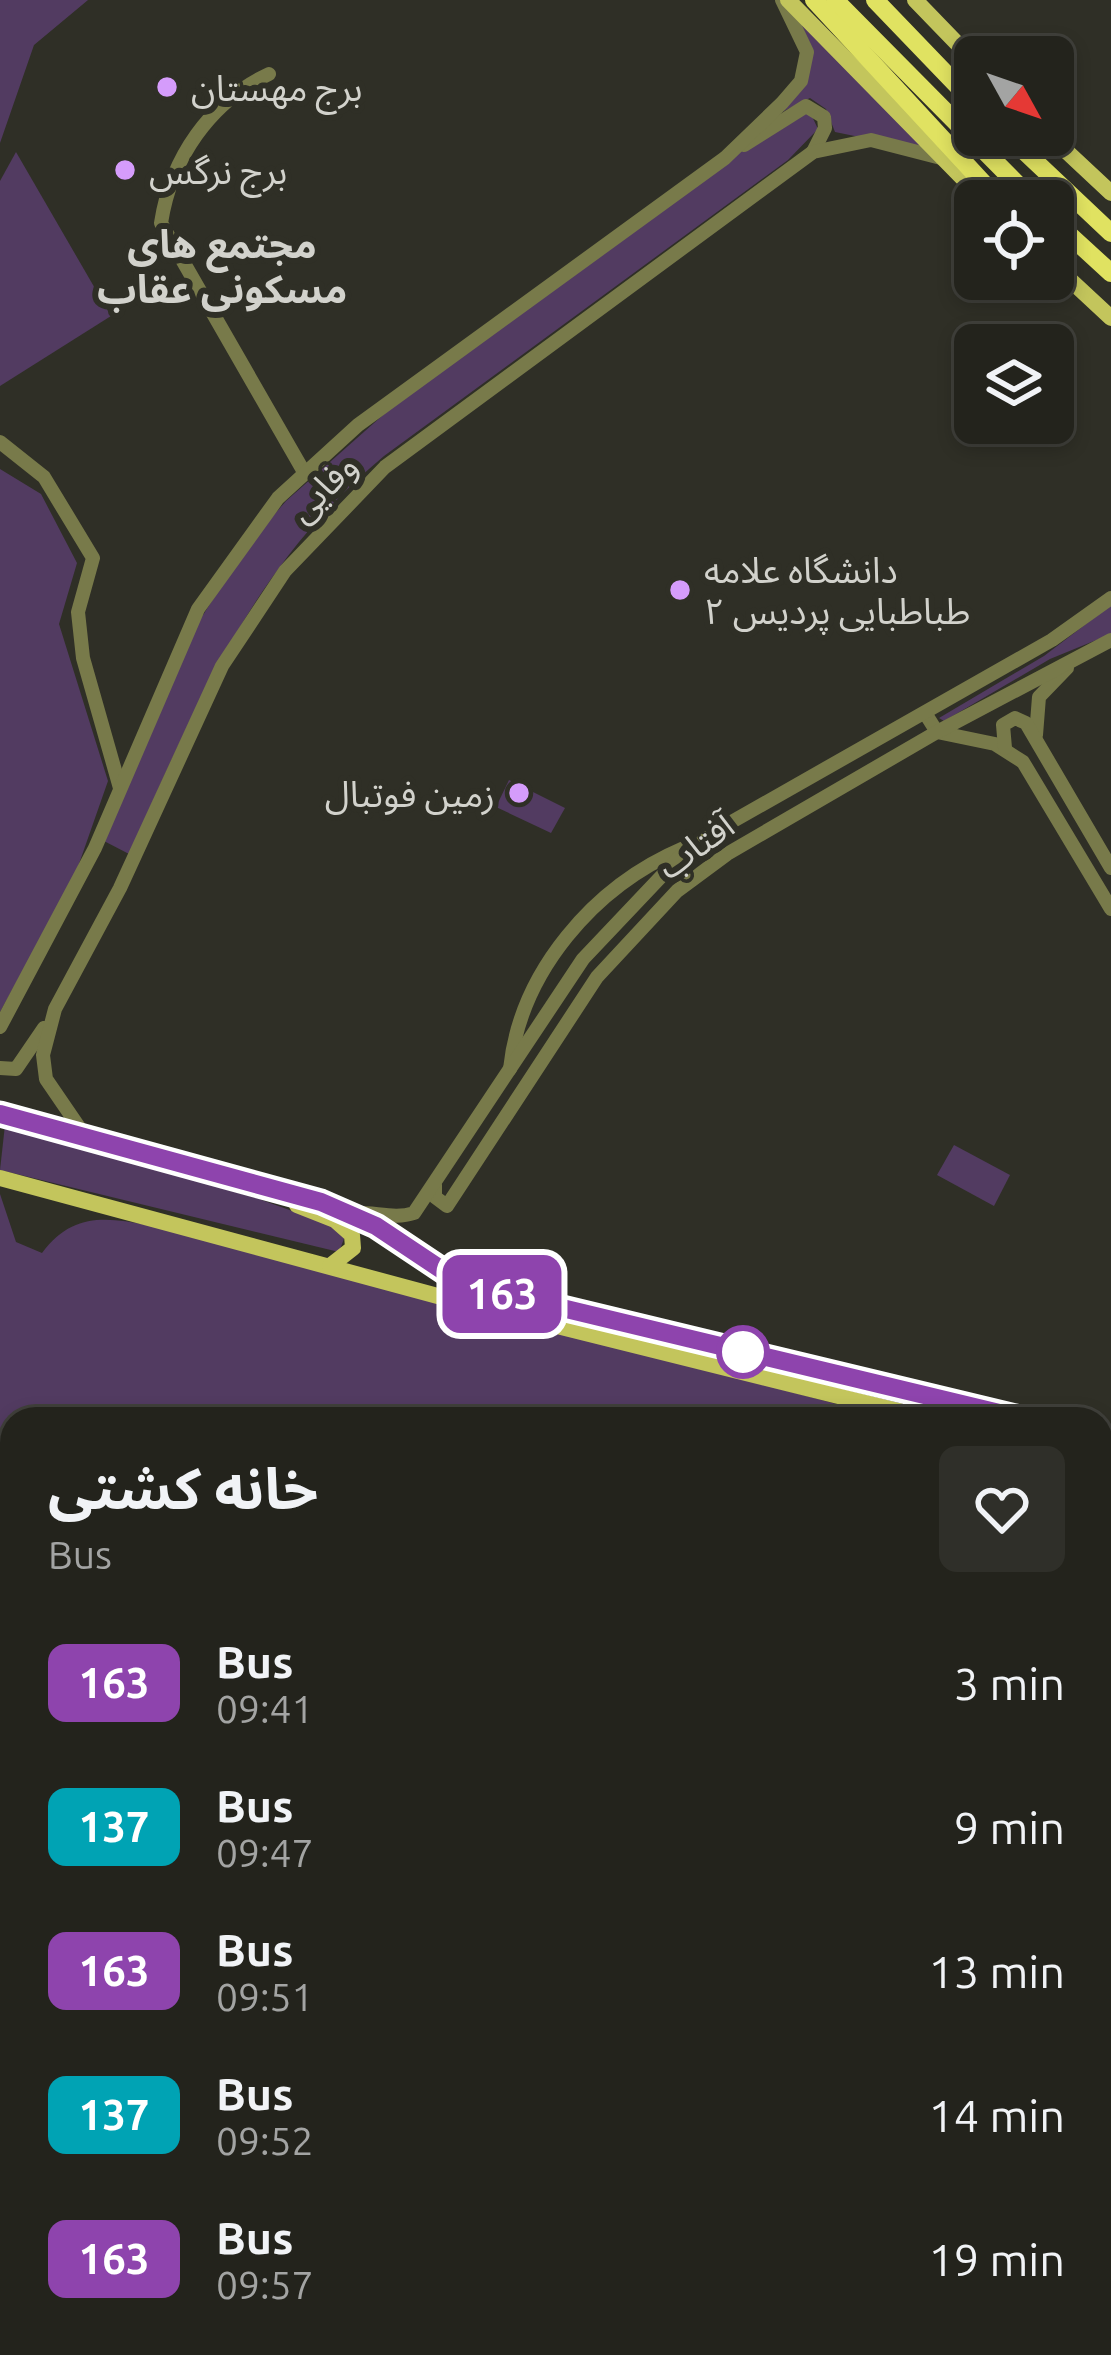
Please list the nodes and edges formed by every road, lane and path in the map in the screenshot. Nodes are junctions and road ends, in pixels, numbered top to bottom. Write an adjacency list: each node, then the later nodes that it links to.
1 (785, 0): 12 (street, وفایی); 13 (main road)
2 (814, 0): 15 (highway)
3 (836, 0): 16 (highway)
4 (875, 0): 8 (highway)
5 (916, 0): 6 (main road)
6 (954, 40)
7 (269, 74): 24 (street)
8 (954, 82)
9 (813, 152): 12 (street); 13 (street, وفایی); 36 (street, وفایی)
10 (1029, 156): 18 (highway)
11 (1071, 156): 17 (main road)
12 (725, 158): 24 (street, وفایی)
13 (941, 158): 14 (main road)
14 (964, 180)
15 (981, 180)
16 (1013, 180)
17 (1111, 193)
18 (1111, 233)
19 (1074, 239): 20 (highway)
20 (1111, 273)
21 (1074, 283): 22 (main road)
22 (1111, 318)
23 (0, 442): 32 (street)
24 (304, 472): 32 (street, وفایی)
25 (1111, 598): 28 (street, آفتاب)
26 (1111, 640): 27 (street, آفتاب)
27 (1086, 652): 29 (street, آفتاب); 30 (street)
28 (925, 713): 29 (street); 33 (street, آفتاب)
29 (937, 732): 31 (street); 44 (street, آفتاب)
30 (1036, 735): 31 (street); 34 (street)
31 (1005, 748): 35 (street)
32 (120, 788): 37 (street, وفایی)
33 (694, 844): 39 (street, آفتاب); 39 (street)
34 (1111, 868)
35 (1111, 909)
36 (55, 1009): 38 (street); 41 (street, وفایی)
37 (0, 1027)
38 (0, 1068)
39 (510, 1072): 44 (street, آفتاب)
40 (0, 1114): 41 (main road)
41 (85, 1136): 43 (main road)
42 (0, 1178): 46 (main road)
43 (240, 1181): 45 (main road); 46 (main road)
44 (435, 1185): 45 (street, آفتاب)
45 (350, 1214): 48 (main road)
46 (330, 1265): 47 (main road)
47 (884, 1407)
48 (974, 1407)

